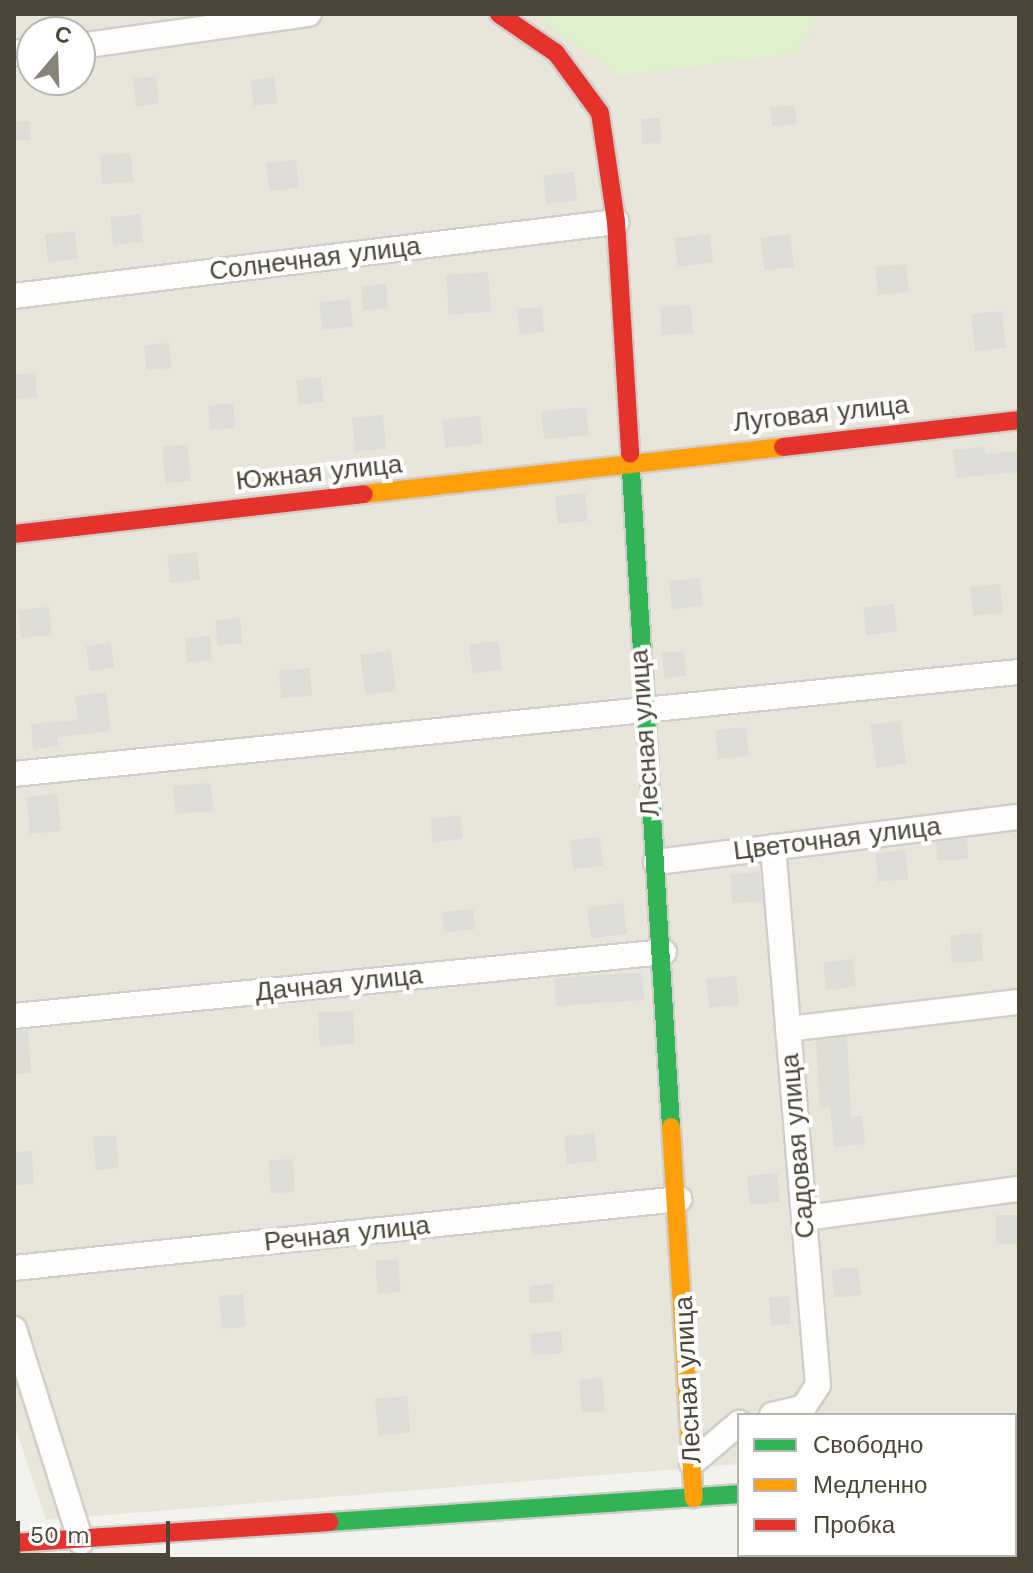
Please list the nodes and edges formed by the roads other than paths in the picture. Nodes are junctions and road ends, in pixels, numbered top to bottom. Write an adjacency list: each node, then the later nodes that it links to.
1 (309, 14): 3 (street)
2 (499, 14): 4 (street, Лесная улица)
3 (96, 44)
4 (616, 222): 5 (street, Солнечная улица); 7 (street, Лесная улица)
5 (14, 296)
6 (1019, 420): 7 (street, Луговая улица)
7 (629, 459): 8 (street, Южная улица); 10 (street, Лесная улица)
8 (14, 534)
9 (1019, 672): 10 (street)
10 (642, 715): 11 (street); 14 (street, Лесная улица)
11 (14, 774)
12 (1019, 817): 13 (street, Цветочная улица)
13 (773, 847): 14 (street, Цветочная улица); 18 (street, Садовая улица)
14 (656, 862): 15 (street, Лесная улица)
15 (664, 952): 17 (street, Дачная улица); 20 (street, Лесная улица)
16 (1019, 1002): 18 (street)
17 (14, 1016)
18 (788, 1029): 21 (street, Садовая улица)
19 (1019, 1189): 21 (street)
20 (679, 1199): 22 (street, Речная улица); 26 (street, Лесная улица)
21 (806, 1218): 24 (street, Садовая улица)
22 (14, 1268)
23 (14, 1329): 29 (street)
24 (781, 1413)
25 (737, 1425): 26 (street)
26 (692, 1463): 28 (street, Лесная улица)
27 (737, 1494): 28 (street)
28 (694, 1498): 29 (street)
29 (81, 1542): 30 (street)
30 (14, 1543)

